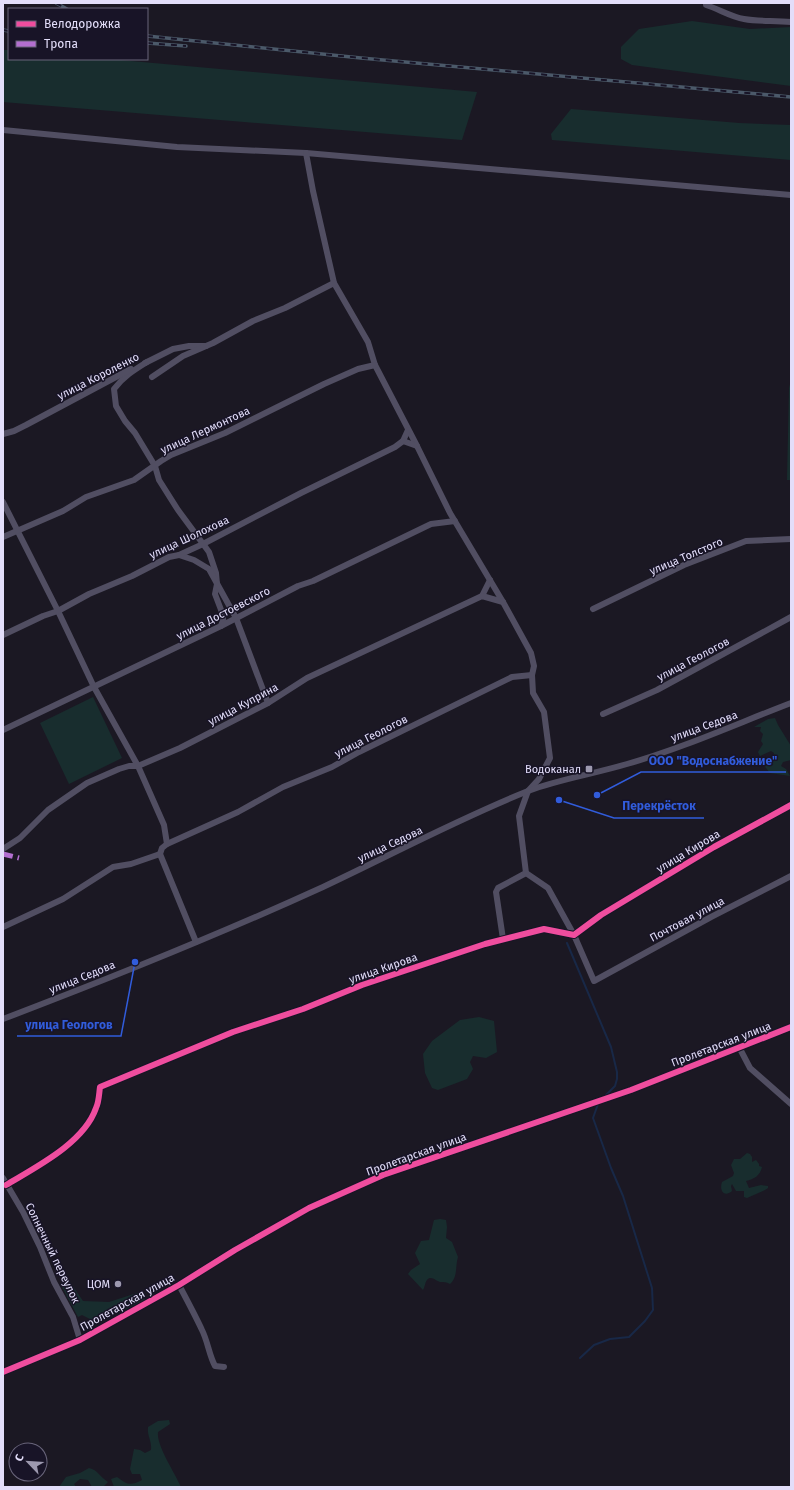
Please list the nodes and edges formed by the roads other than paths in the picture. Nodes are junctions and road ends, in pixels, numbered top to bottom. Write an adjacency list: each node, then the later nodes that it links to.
1 (706, 3): 2 (street)
2 (791, 22)
3 (3, 130): 4 (street)
4 (306, 152): 5 (street); 6 (street)
5 (791, 194)
6 (334, 283): 7 (street, улица Короленко); 9 (street)
7 (206, 346): 8 (street, улица Короленко); 10 (street, улица Короленко)
8 (147, 362): 12 (street, улица Короленко); 15 (street)
9 (375, 365): 11 (street); 15 (street, улица Лермонтова)
10 (152, 377)
11 (408, 430): 13 (street); 14 (street)
12 (3, 434)
13 (403, 441): 14 (street); 21 (street, улица Шолохова)
14 (417, 446): 17 (street)
15 (155, 466): 18 (street, улица Лермонтова); 21 (street)
16 (3, 502): 18 (street)
17 (455, 521): 23 (street); 30 (street, улица Достоевского)
18 (18, 532): 19 (street, улица Лермонтова); 28 (street)
19 (3, 538)
20 (791, 539): 27 (street, улица Толстого)
21 (203, 544): 22 (street, улица Шолохова); 24 (street)
22 (179, 554): 24 (street); 28 (street, улица Шолохова)
23 (490, 580): 25 (street); 26 (street)
24 (217, 584): 30 (street); 31 (street)
25 (482, 596): 26 (street); 35 (street, улица Куприна)
26 (503, 602): 33 (street)
27 (593, 609)
28 (58, 611): 32 (street, улица Шолохова); 34 (street)
29 (791, 617): 37 (street, улица Геологов)
30 (236, 618): 31 (street, улица Достоевского); 35 (street)
31 (221, 626): 34 (street, улица Достоевского)
32 (3, 635)
33 (532, 675): 40 (street); 44 (street, улица Геологов)
34 (94, 687): 38 (street, улица Достоевского); 39 (street)
35 (268, 703): 39 (street, улица Куприна)
36 (791, 703): 41 (street, улица Седова)
37 (603, 714)
38 (3, 730)
39 (138, 766): 44 (street); 45 (street, улица Куприна)
40 (539, 779): 41 (street); 42 (street)
41 (546, 785): 42 (street, улица Седова)
42 (528, 791): 47 (street); 52 (street, улица Седова)
43 (791, 805): 50 (street, улица Кирова)
44 (167, 844): 46 (street)
45 (3, 849)
46 (160, 854): 49 (street); 52 (street)
47 (526, 873): 50 (street); 51 (street)
48 (791, 876): 50 (street, Почтовая улица)
49 (3, 927)
50 (574, 935): 51 (street, улица Кирова)
51 (503, 939): 58 (street, улица Кирова)
52 (196, 942): 53 (street, улица Седова)
53 (3, 1019)
54 (791, 1027): 55 (street, Пролетарская улица)
55 (739, 1047): 56 (street, Пролетарская улица); 59 (street, Пролетарская улица)
56 (791, 1104)
57 (3, 1178): 58 (street, Солнечный переулок)
58 (6, 1185): 60 (street, Солнечный переулок)
59 (179, 1285): 60 (street, Пролетарская улица); 61 (street, Пролетарская улица)
60 (80, 1340): 62 (street, Пролетарская улица)
61 (224, 1367)
62 (3, 1372)

